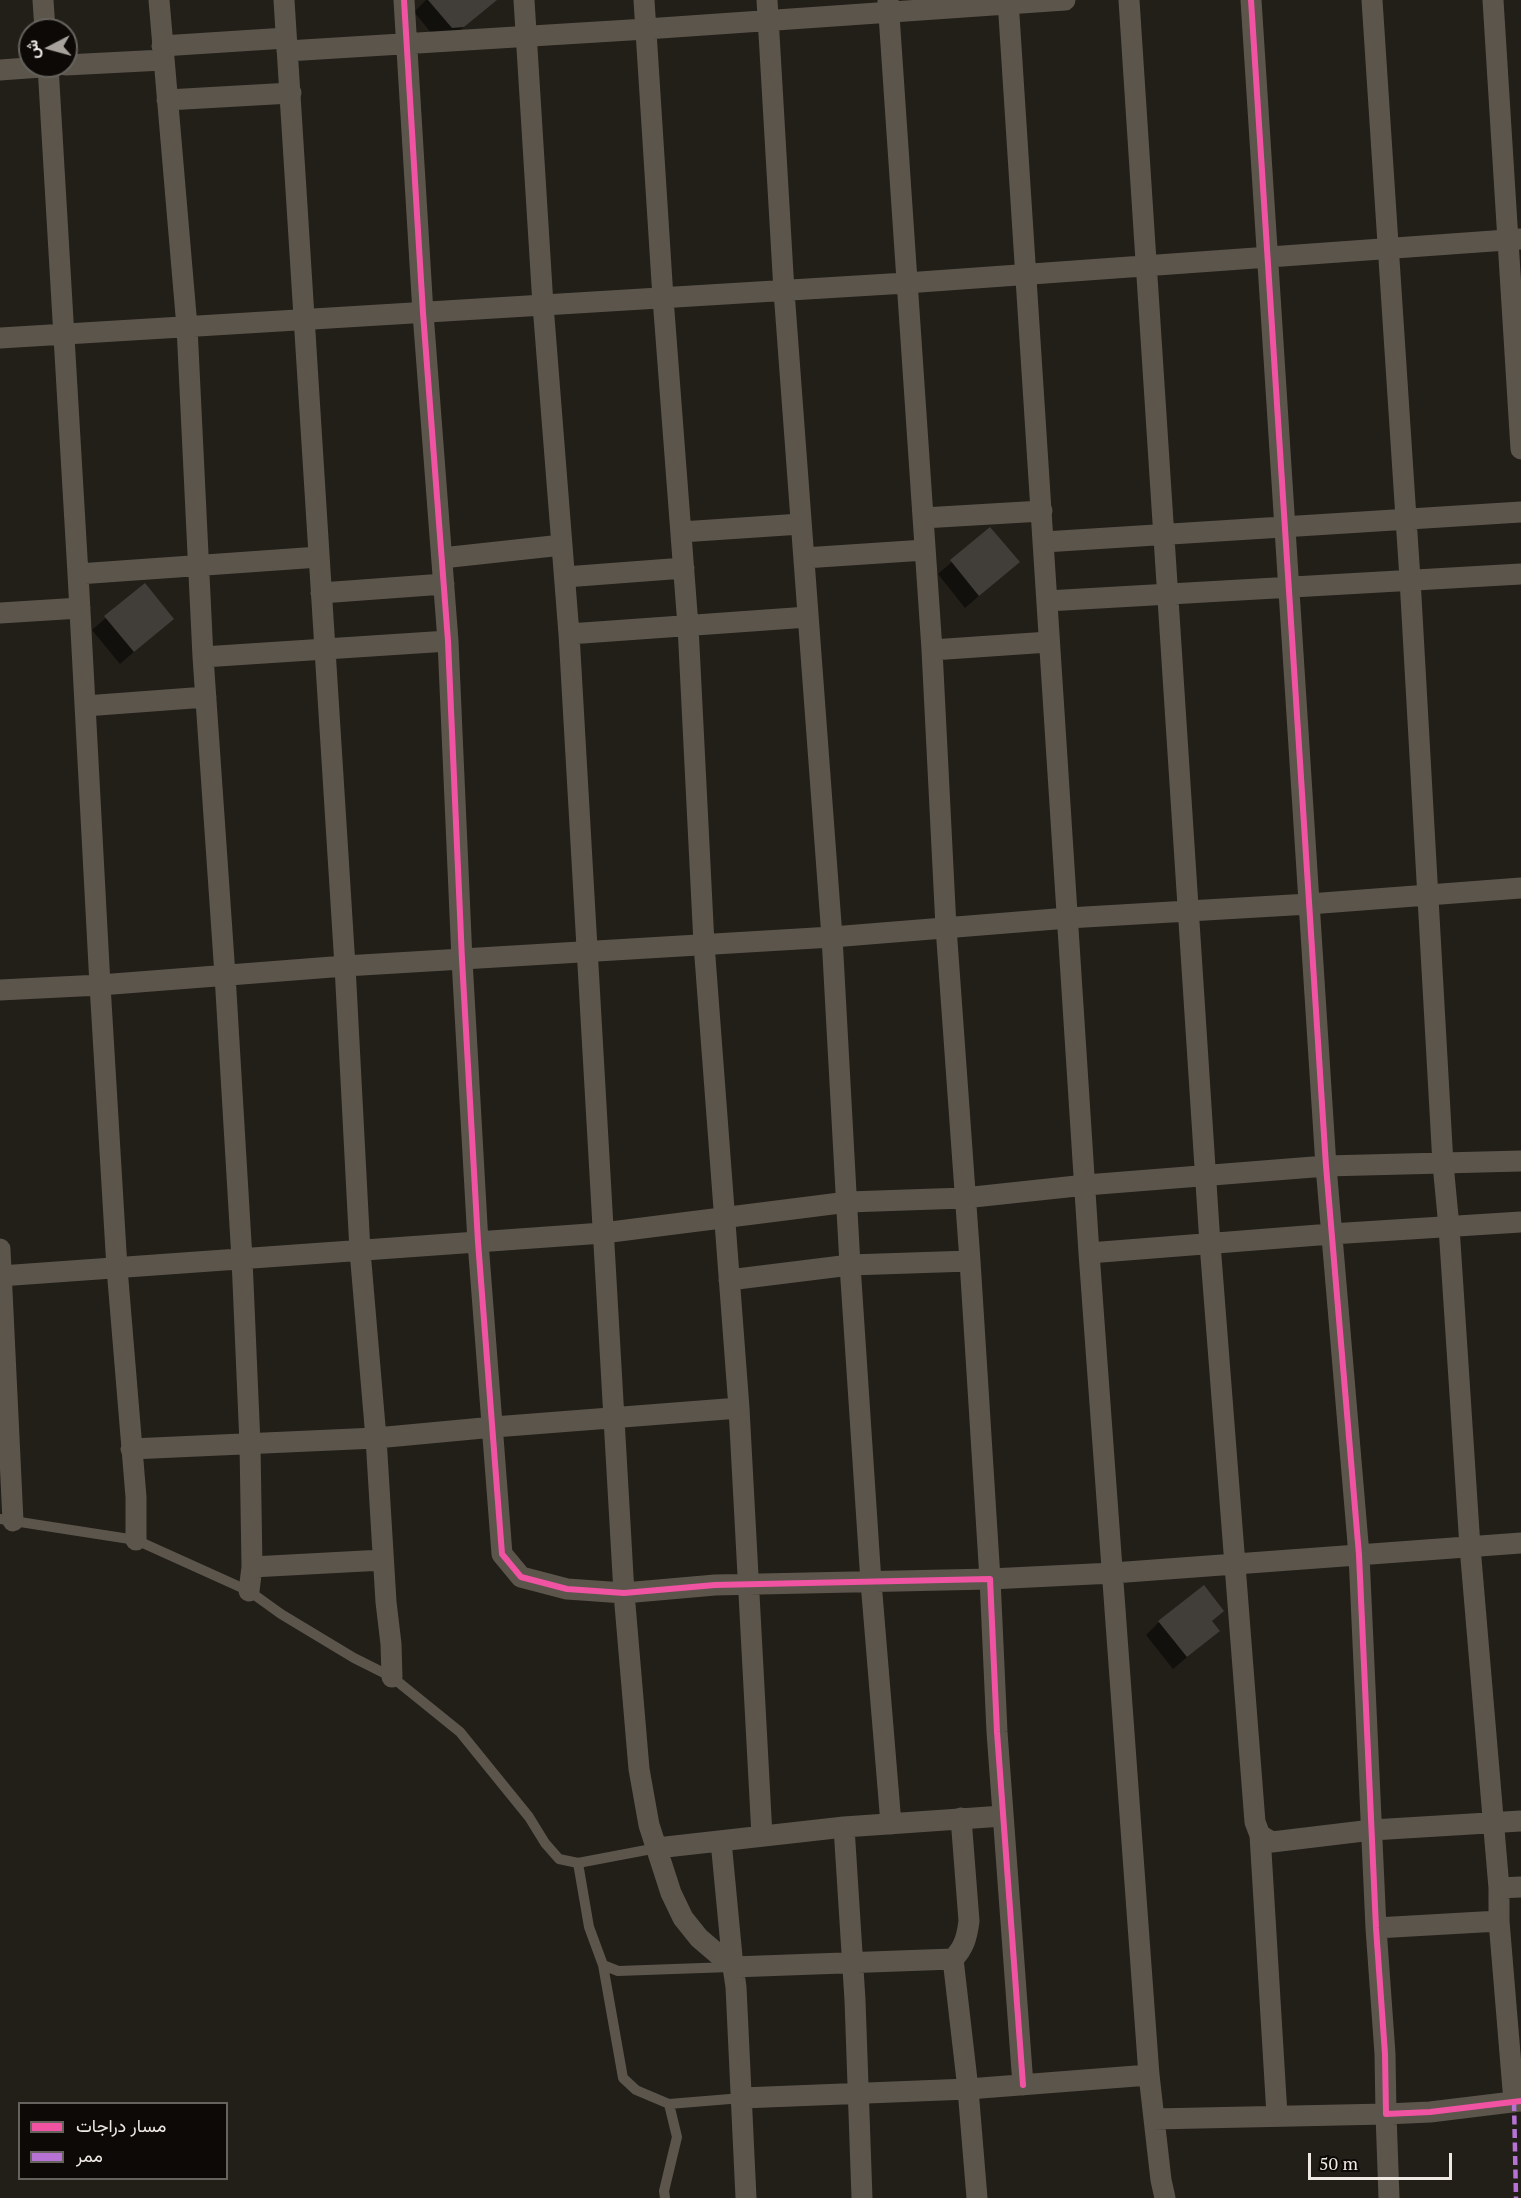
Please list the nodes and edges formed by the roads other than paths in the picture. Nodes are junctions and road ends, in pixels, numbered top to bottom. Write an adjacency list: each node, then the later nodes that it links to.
1 (43, 0): 15 (street)
2 (159, 0): 21 (street)
3 (284, 0): 20 (street)
4 (404, 0): 19 (street)
5 (524, 0): 18 (street)
6 (644, 0): 17 (street)
7 (767, 0): 16 (street)
8 (1065, 0): 13 (street)
9 (1129, 0): 31 (street)
10 (1251, 0): 30 (street)
11 (1372, 0): 29 (street)
12 (1493, 0): 28 (street)
13 (1008, 2): 14 (street); 32 (street)
14 (889, 7): 16 (street); 33 (street)
15 (44, 18)
16 (768, 21): 17 (street); 34 (street)
17 (646, 29): 18 (street); 35 (street)
18 (526, 37): 19 (street); 36 (street)
19 (407, 43): 20 (street); 37 (street)
20 (287, 44): 21 (street); 26 (street)
21 (163, 53): 22 (street); 27 (street)
22 (78, 64)
23 (18, 68): 24 (street)
24 (0, 70)
25 (49, 78): 40 (street)
26 (291, 93): 27 (street); 38 (street)
27 (167, 100): 39 (street)
28 (1515, 239): 29 (street); 42 (street)
29 (1388, 250): 30 (street); 46 (street)
30 (1268, 258): 31 (street); 48 (street)
31 (1146, 267): 32 (street); 50 (street)
32 (1025, 275): 33 (street); 43 (street)
33 (906, 283): 34 (street); 45 (street)
34 (784, 291): 35 (street); 47 (street)
35 (663, 298): 36 (street); 49 (street)
36 (543, 305): 37 (street); 52 (street)
37 (423, 313): 38 (street); 55 (street)
38 (303, 321): 39 (street); 54 (street)
39 (186, 327): 40 (street); 57 (street)
40 (65, 333): 41 (street); 60 (street)
41 (0, 338)
42 (1521, 449)
43 (1042, 511): 45 (street); 51 (street)
44 (1521, 512): 46 (street)
45 (922, 518): 53 (street)
46 (1406, 519): 48 (street); 62 (street)
47 (801, 524): 49 (street); 56 (street)
48 (1285, 527): 50 (street); 64 (street)
49 (681, 532): 58 (street)
50 (1164, 534): 51 (street); 66 (street)
51 (1044, 542): 67 (street)
52 (562, 545): 55 (street); 61 (street)
53 (925, 550): 56 (street); 76 (street)
54 (319, 557): 57 (street); 65 (street)
55 (442, 558): 63 (street)
56 (804, 558): 70 (street)
57 (198, 566): 60 (street); 77 (street)
58 (684, 568): 61 (street); 71 (street)
59 (1521, 573): 62 (street)
60 (78, 574): 68 (street)
61 (565, 577): 72 (street)
62 (1410, 579): 64 (street); 81 (street)
63 (444, 584): 65 (street); 73 (street)
64 (1289, 587): 66 (street); 82 (street)
65 (321, 593): 75 (street)
66 (1168, 594): 67 (street); 83 (street)
67 (1047, 601): 74 (street)
68 (80, 608): 69 (street); 79 (street)
69 (0, 613)
70 (808, 617): 71 (street); 86 (street)
71 (688, 626): 72 (street); 87 (street)
72 (569, 634): 88 (street)
73 (448, 641): 75 (street); 89 (street)
74 (1049, 642): 76 (street); 84 (street)
75 (325, 650): 77 (street); 90 (street)
76 (932, 650): 85 (street)
77 (203, 657): 78 (street)
78 (206, 697): 79 (street); 91 (street)
79 (85, 706): 92 (street)
80 (1521, 888): 81 (street)
81 (1429, 895): 82 (street); 95 (street)
82 (1309, 904): 83 (street); 96 (street)
83 (1190, 911): 84 (street); 97 (street)
84 (1068, 918): 85 (street); 98 (street)
85 (946, 927): 86 (street); 99 (street)
86 (832, 937): 87 (street); 100 (street)
87 (704, 944): 88 (street); 101 (street)
88 (587, 951): 89 (street); 104 (street)
89 (462, 960): 90 (street); 106 (street)
90 (345, 966): 91 (street); 109 (street)
91 (225, 975): 92 (street); 111 (street)
92 (100, 985): 93 (street); 114 (street)
93 (0, 990)
94 (1521, 1161): 95 (street)
95 (1443, 1164): 96 (street); 103 (street)
96 (1326, 1166): 97 (street); 105 (street)
97 (1207, 1175): 98 (street); 107 (street)
98 (1086, 1185): 99 (street); 110 (street)
99 (964, 1198): 100 (street); 112 (street)
100 (848, 1202): 101 (street); 113 (street)
101 (724, 1218): 104 (street); 116 (street)
102 (1521, 1222): 103 (street)
103 (1449, 1227): 105 (street); 126 (street)
104 (603, 1233): 106 (street); 118 (street)
105 (1331, 1234): 107 (street); 127 (street)
106 (478, 1242): 109 (street); 119 (street)
107 (1210, 1244): 110 (street); 129 (street)
108 (0, 1249): 115 (street)
109 (360, 1251): 111 (street); 120 (street)
110 (1089, 1253): 131 (street)
111 (242, 1259): 114 (street); 121 (street)
112 (970, 1261): 113 (street); 132 (street)
113 (850, 1265): 116 (street); 133 (street)
114 (117, 1268): 115 (street); 122 (street)
115 (1, 1276): 123 (street)
116 (729, 1280): 117 (street)
117 (739, 1408): 118 (street); 134 (street)
118 (615, 1418): 119 (street); 136 (street)
119 (494, 1427): 120 (street); 136 (street)
120 (376, 1438): 121 (street); 128 (street)
121 (250, 1444): 122 (street); 130 (street)
122 (131, 1449): 124 (street)
123 (7, 1520): 124 (lane)
124 (136, 1540): 135 (lane)
125 (1521, 1543): 126 (street)
126 (1470, 1547): 127 (street); 141 (street)
127 (1359, 1555): 129 (street); 144 (street)
128 (383, 1560): 130 (street); 137 (street)
129 (1236, 1564): 131 (street); 145 (street)
130 (252, 1567): 135 (street)
131 (1113, 1573): 132 (street); 158 (street)
132 (990, 1579): 133 (street); 138 (street)
133 (871, 1582): 134 (street); 142 (street)
134 (749, 1584): 136 (street); 146 (street)
135 (249, 1591): 137 (lane)
136 (624, 1593): 148 (street)
137 (392, 1677): 149 (lane)
138 (1003, 1816): 139 (street); 159 (street)
139 (961, 1818): 142 (street); 154 (street)
140 (1521, 1821): 141 (street)
141 (1493, 1822): 144 (street); 151 (street)
142 (891, 1824): 143 (street)
143 (844, 1827): 146 (street); 155 (street)
144 (1372, 1830): 145 (street); 153 (street)
145 (1260, 1835): 166 (street)
146 (762, 1836): 147 (street)
147 (721, 1841): 148 (street); 157 (street)
148 (657, 1848): 149 (lane); 157 (street)
149 (578, 1863): 156 (lane)
150 (1521, 1887): 151 (street)
151 (1499, 1888): 152 (street)
152 (1499, 1920): 153 (street); 163 (street)
153 (1376, 1928): 165 (street)
154 (953, 1959): 155 (street); 160 (street)
155 (852, 1963): 157 (street); 161 (street)
156 (603, 1965): 157 (lane); 164 (lane)
157 (733, 1967): 162 (street)
158 (1149, 2075): 159 (street); 167 (street)
159 (1023, 2085): 160 (street)
160 (968, 2089): 161 (street); 171 (street)
161 (858, 2092): 162 (street); 170 (street)
162 (742, 2098): 164 (lane); 169 (street)
163 (1518, 2101): 165 (street)
164 (669, 2104): 168 (lane)
165 (1386, 2114): 166 (street); 173 (street)
166 (1277, 2115): 167 (street)
167 (1154, 2119): 172 (street)
168 (665, 2198)
169 (746, 2198)
170 (862, 2198)
171 (977, 2198)
172 (1165, 2198)
173 (1389, 2198)

